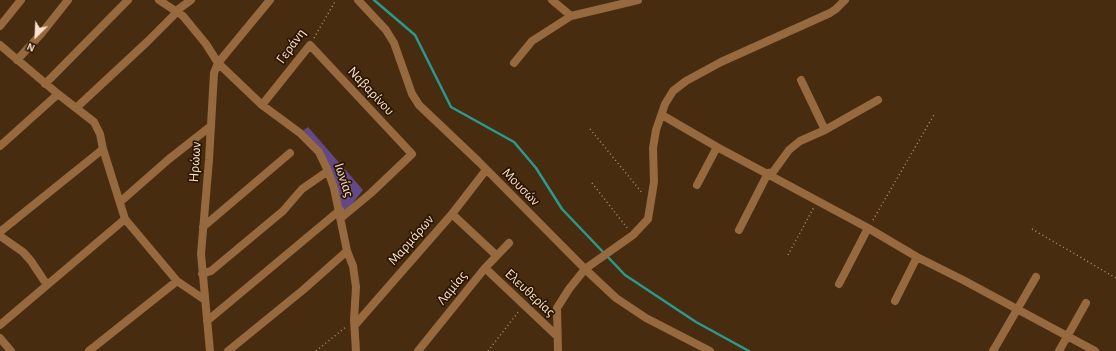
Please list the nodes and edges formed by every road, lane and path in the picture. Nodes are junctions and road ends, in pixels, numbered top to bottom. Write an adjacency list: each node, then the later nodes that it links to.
1 (21, 0): 14 (street)
2 (68, 0): 17 (street)
3 (128, 0): 21 (street)
4 (159, 0): 12 (street)
5 (191, 0): 12 (street)
6 (270, 0): 18 (street)
7 (336, 0): 16 (path, Γεράνη)
8 (358, 0): 35 (street, Μουσών)
9 (552, 0): 13 (street)
10 (638, 0): 13 (street)
11 (846, 0): 27 (street)
12 (176, 11): 18 (street); 25 (street)
13 (571, 16): 19 (street)
14 (0, 26)
15 (0, 45): 17 (street)
16 (310, 45): 24 (street, Γεράνη); 43 (street, Ναβαρίνου)
17 (17, 60): 21 (street)
18 (218, 63): 24 (street, Ιωνίας); 28 (street, Ηρώων)
19 (514, 63)
20 (801, 80): 30 (street)
21 (46, 84): 22 (street)
22 (58, 94): 25 (street); 31 (street)
23 (878, 100): 30 (street)
24 (262, 105): 36 (street, Ιωνίας)
25 (76, 108): 33 (street)
26 (934, 113): 47 (path)
27 (662, 115): 32 (street); 42 (street)
28 (211, 126): 41 (street); 46 (street, Ηρώων)
29 (590, 129): 42 (path)
30 (824, 130): 37 (street)
31 (0, 146)
32 (717, 147): 37 (street); 39 (street)
33 (103, 149): 41 (street); 50 (street)
34 (290, 153): 46 (street)
35 (486, 170): 44 (street, Μαρμάρων); 59 (street, Μουσών)
36 (328, 171): 43 (street, Ιωνίας); 60 (street)
37 (768, 173): 40 (street); 49 (street)
38 (592, 184): 51 (path)
39 (697, 185)
40 (818, 200): 47 (street); 56 (path)
41 (120, 202): 45 (street)
42 (651, 203): 51 (street)
43 (340, 214): 54 (street, Ιωνίας); 71 (street)
44 (452, 214): 55 (street); 72 (street, Μαρμάρων)
45 (125, 219): 63 (street); 65 (street)
46 (203, 227): 60 (street, Ηρώων)
47 (868, 228): 57 (street); 64 (street)
48 (1032, 229): 62 (path)
49 (739, 230)
50 (0, 232)
51 (633, 235): 59 (street)
52 (0, 236): 65 (street)
53 (509, 243): 55 (street, Λαμίας)
54 (347, 251): 72 (street, Ιωνίας); 81 (street)
55 (496, 255): 58 (street, Λαμίας)
56 (788, 255)
57 (918, 257): 67 (street); 70 (street)
58 (485, 268): 69 (street, Ελευθερίας); 84 (street, Λαμίας)
59 (585, 269): 74 (street); 77 (street, Μουσών)
60 (202, 274): 66 (street, Ηρώων)
61 (1036, 277): 70 (street)
62 (1116, 278)
63 (176, 281): 66 (street); 79 (street)
64 (840, 284)
65 (47, 285): 73 (street)
66 (204, 300): 71 (street, Ηρώων)
67 (895, 301)
68 (1086, 303): 75 (street)
69 (524, 305): 74 (street, Ελευθερίας); 85 (path)
70 (1018, 309): 75 (street); 87 (street)
71 (207, 321): 80 (street, Ηρώων)
72 (354, 323): 82 (path); 83 (street, Ιωνίας)
73 (0, 325)
74 (557, 336): 86 (street)
75 (1067, 336): 88 (street); 89 (street)
76 (0, 338): 78 (street)
77 (707, 350)
78 (11, 351)
79 (89, 351)
80 (210, 351)
81 (228, 351)
82 (316, 351)
83 (356, 351)
84 (418, 351)
85 (488, 351)
86 (558, 351)
87 (993, 351)
88 (1059, 351)
89 (1094, 351)

